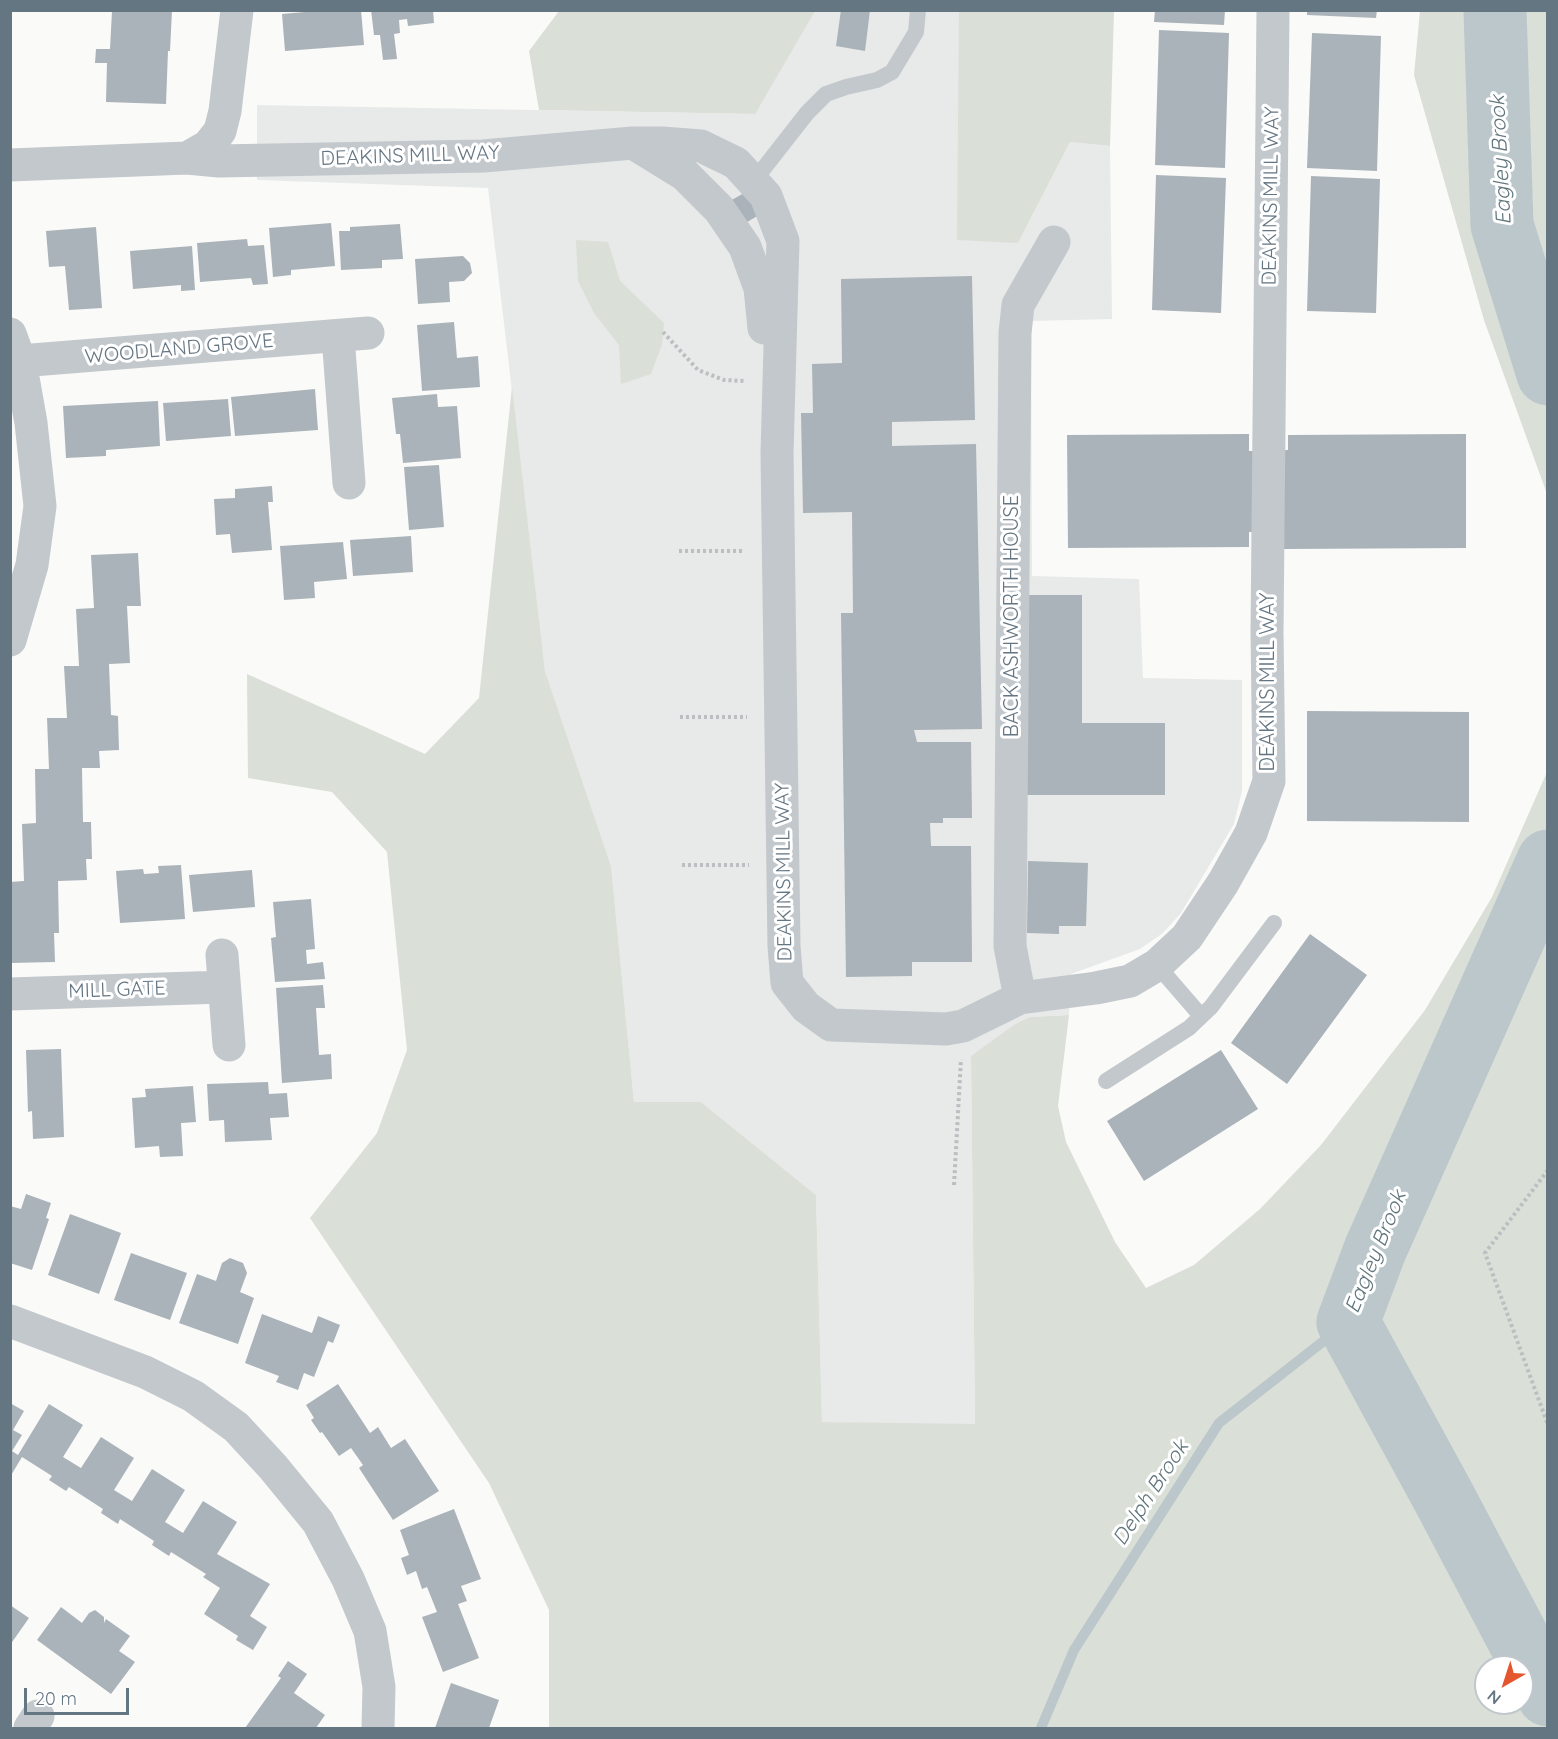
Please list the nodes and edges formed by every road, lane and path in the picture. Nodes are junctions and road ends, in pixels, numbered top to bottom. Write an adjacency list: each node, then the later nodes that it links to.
1 (237, 10): 5 (street)
2 (918, 10): 7 (lane)
3 (1273, 10): 24 (street, DEAKINS MILL WAY)
4 (633, 143): 5 (street, DEAKINS MILL WAY); 7 (street, DEAKINS MILL WAY); 11 (street, DEAKINS MILL WAY)
5 (188, 159): 6 (street, DEAKINS MILL WAY)
6 (10, 165)
7 (753, 182): 13 (street, DEAKINS MILL WAY)
8 (1054, 242): 27 (street, BACK ASHWORTH HOUSE)
9 (663, 332): 11 (path)
10 (15, 348): 12 (street); 14 (street, WOODLAND GROVE)
11 (769, 381): 13 (street, DEAKINS MILL WAY)
12 (21, 425): 17 (street)
13 (777, 453): 16 (street, DEAKINS MILL WAY)
14 (342, 465)
15 (679, 551): 16 (path)
16 (778, 551): 19 (street, DEAKINS MILL WAY)
17 (10, 640)
18 (680, 717): 19 (path)
19 (781, 717): 21 (street, DEAKINS MILL WAY)
20 (682, 864): 21 (path)
21 (783, 865): 29 (street, DEAKINS MILL WAY)
22 (1274, 923): 28 (lane)
23 (222, 955): 25 (street)
24 (1157, 964): 27 (street, DEAKINS MILL WAY); 28 (lane)
25 (223, 987): 26 (street, MILL GATE); 30 (street)
26 (10, 994)
27 (1020, 999): 29 (street, DEAKINS MILL WAY)
28 (1201, 1016): 31 (lane)
29 (963, 1026): 33 (path)
30 (229, 1045)
31 (1106, 1081)
32 (1548, 1170): 35 (path)
33 (954, 1185)
34 (10, 1321): 36 (street)
35 (1548, 1425)
36 (378, 1728)

